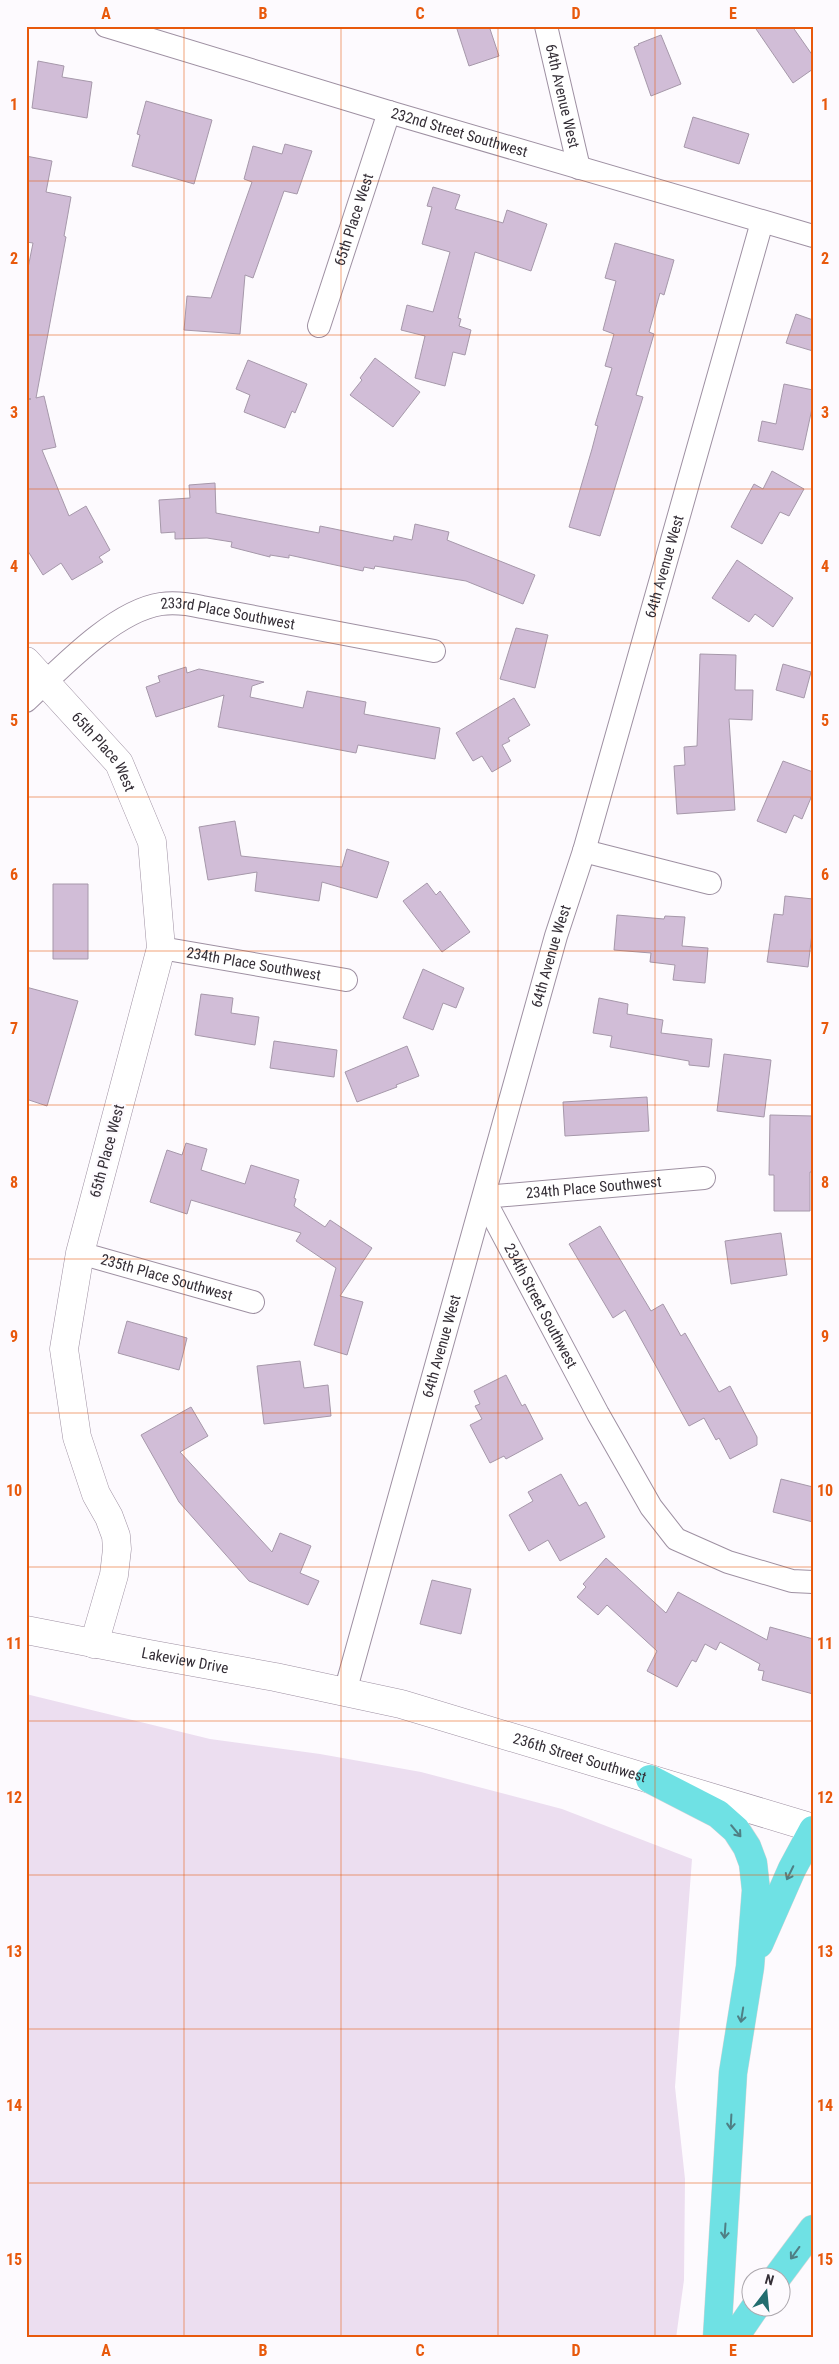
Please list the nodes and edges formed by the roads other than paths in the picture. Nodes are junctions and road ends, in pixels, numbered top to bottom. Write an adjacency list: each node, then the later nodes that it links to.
1 (106, 26): 3 (street, 232nd Street Southwest)
2 (546, 26): 4 (street, 64th Avenue West)
3 (389, 112): 4 (street, 232nd Street Southwest); 7 (street, 65th Place West)
4 (579, 168): 5 (street, 232nd Street Southwest)
5 (762, 222): 6 (street, 232nd Street Southwest); 12 (street, 64th Avenue West)
6 (813, 236)
7 (319, 326)
8 (434, 652): 10 (street, 233rd Place Southwest)
9 (26, 660): 10 (street, 65th Place West)
10 (46, 684): 11 (street, 233rd Place Southwest); 14 (street, 65th Place West)
11 (26, 701)
12 (584, 851): 13 (street); 17 (street, 64th Avenue West)
13 (710, 883)
14 (161, 948): 15 (street, 234th Place Southwest); 18 (street, 65th Place West)
15 (346, 980)
16 (704, 1178): 17 (street, 234th Place Southwest)
17 (484, 1198): 20 (street, 234th Street Southwest); 23 (street, 64th Avenue West)
18 (80, 1253): 19 (street, 235th Place Southwest); 22 (street, 65th Place West)
19 (253, 1302)
20 (813, 1582)
21 (26, 1630): 22 (street, Lakeview Drive)
22 (94, 1644): 23 (street, Lakeview Drive)
23 (345, 1692): 24 (street, 236th Street Southwest)
24 (650, 1779): 25 (street, 236th Street Southwest); 26 (highway, one-way to 26)
25 (813, 1829): 26 (highway, one-way to 26)
26 (750, 1966): 30 (highway, one-way to 30)
27 (813, 2229): 28 (highway, one-way to 28)
28 (785, 2266)
29 (749, 2316): 31 (highway)
30 (717, 2338)
31 (734, 2338)

